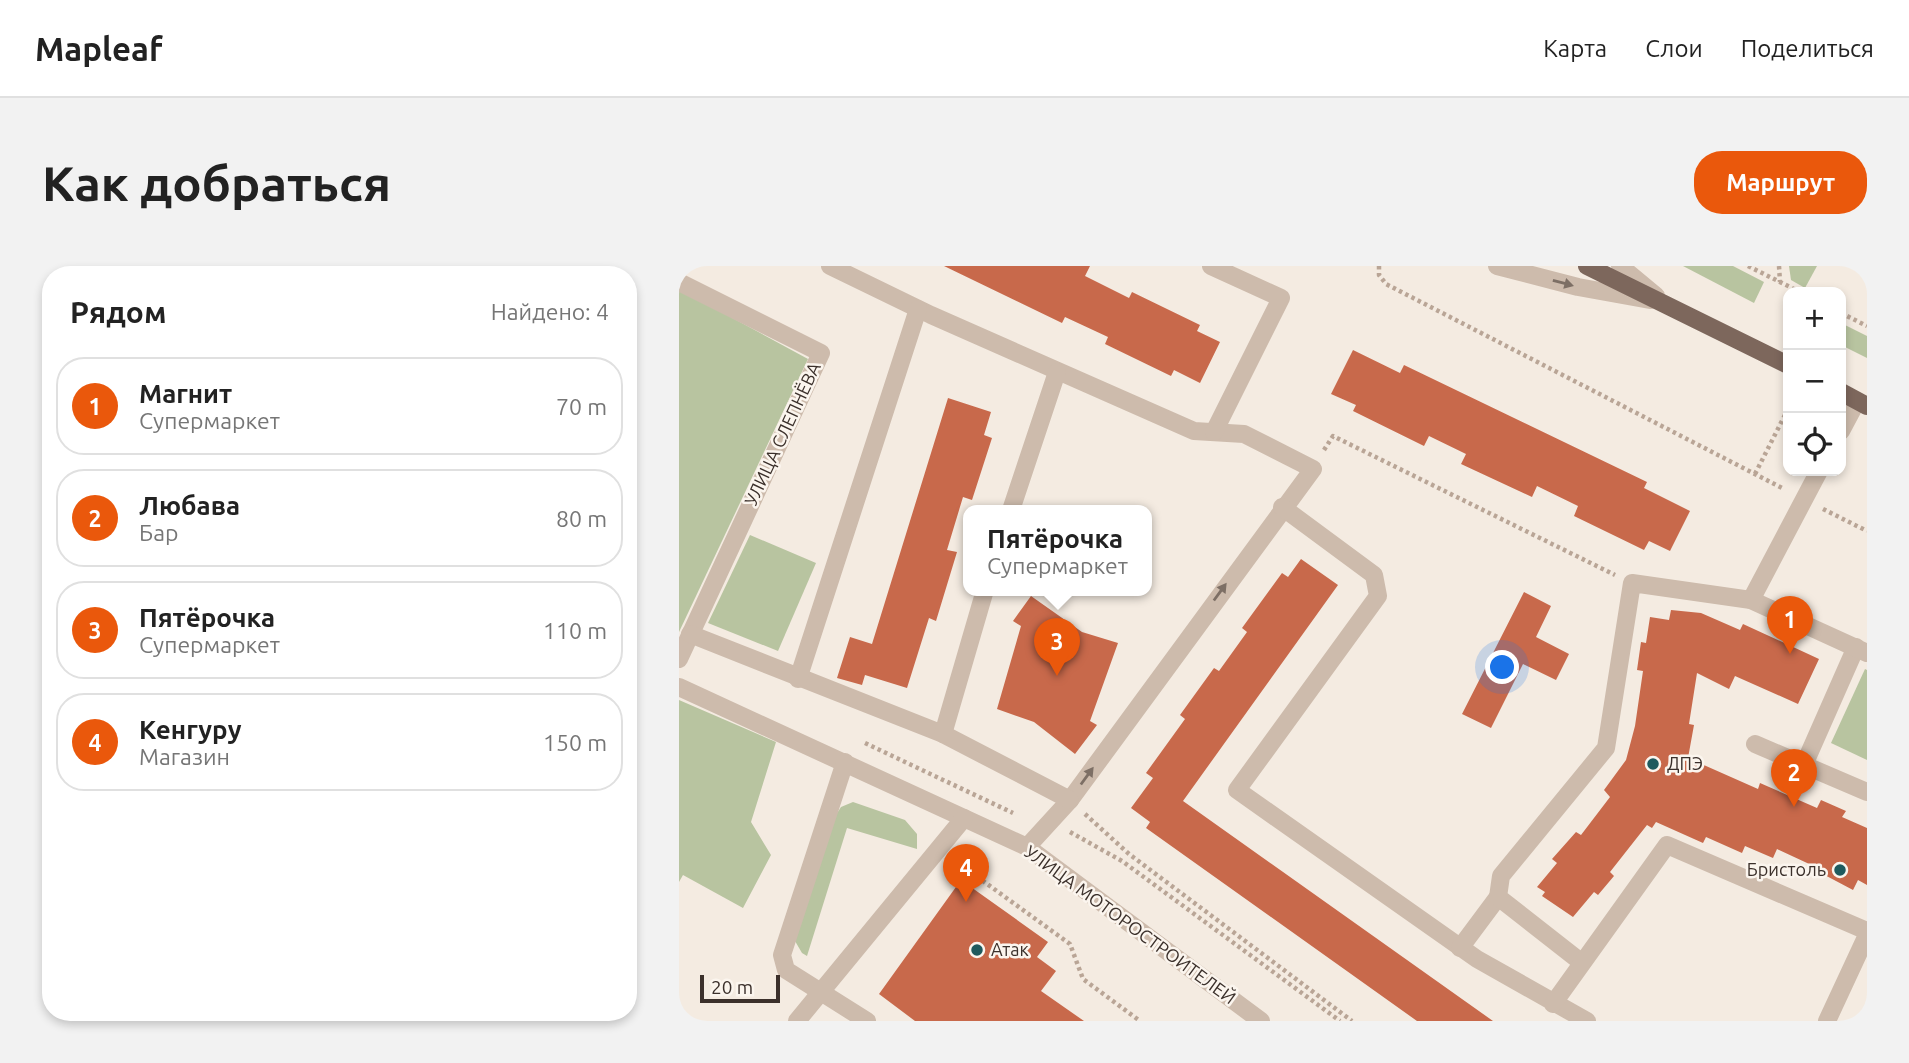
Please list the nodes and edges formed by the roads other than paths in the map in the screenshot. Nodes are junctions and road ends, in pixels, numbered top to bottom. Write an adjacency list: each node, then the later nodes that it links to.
1 (830, 266): 8 (street)
2 (1211, 266): 14 (street)
3 (1497, 266): 7 (street, one-way to 7)
4 (1587, 266): 7 (main road)
5 (1620, 266): 7 (street)
6 (679, 282): 20 (street, УЛИЦА СЛЕПНЁВА)
7 (1664, 303): 9 (main road)
8 (918, 309): 10 (street); 23 (street)
9 (1783, 362)
10 (1057, 372): 14 (street); 16 (street)
11 (1846, 395): 12 (main road)
12 (1862, 403): 13 (street)
13 (1846, 424)
14 (1214, 432): 17 (street)
15 (1816, 476): 19 (street)
16 (1013, 505)
17 (1282, 507): 30 (street, one-way to 17); 35 (street)
18 (983, 596): 25 (street)
19 (1751, 600): 21 (street); 33 (street)
20 (690, 635): 22 (street, УЛИЦА СЛЕПНЁВА); 23 (street)
21 (1861, 650): 28 (street)
22 (679, 659)
23 (798, 679): 25 (street)
24 (679, 687): 27 (street, УЛИЦА МОТОРОСТРОИТЕЛЕЙ)
25 (943, 734): 30 (street)
26 (1755, 744): 28 (street)
27 (845, 762): 31 (street, УЛИЦА МОТОРОСТРОИТЕЛЕЙ); 37 (street)
28 (1804, 765): 29 (street)
29 (1867, 792)
30 (1070, 800): 32 (street)
31 (964, 818): 32 (street, УЛИЦА МОТОРОСТРОИТЕЛЕЙ); 37 (street)
32 (1027, 847): 41 (street, УЛИЦА МОТОРОСТРОИТЕЛЕЙ)
33 (1498, 897): 35 (street); 36 (street)
34 (1867, 933): 36 (street); 43 (street)
35 (1461, 948): 38 (street)
36 (1581, 961): 38 (street)
37 (823, 993): 39 (street); 40 (street)
38 (1553, 1004): 42 (street)
39 (797, 1021)
40 (867, 1021)
41 (1261, 1021)
42 (1587, 1021)
43 (1827, 1021)

